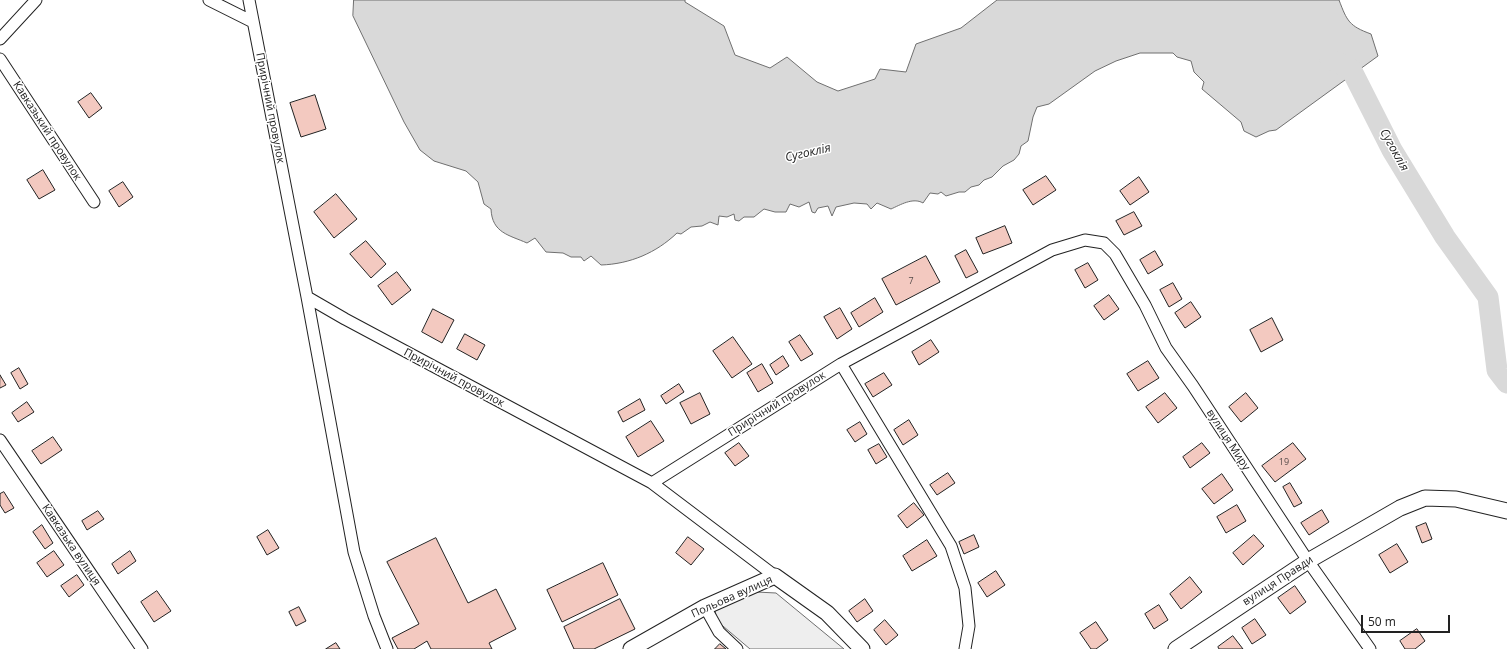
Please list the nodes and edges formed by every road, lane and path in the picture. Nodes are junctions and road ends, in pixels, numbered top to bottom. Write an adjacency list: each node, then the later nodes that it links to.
1 (36, 0): 5 (street)
2 (209, 0): 4 (street)
3 (249, 0): 4 (street, Прирічний провулок)
4 (253, 22): 9 (street, Прирічний провулок)
5 (0, 39)
6 (0, 59): 7 (street, Кавказький провулок)
7 (94, 202)
8 (1085, 240): 10 (street, Прирічний провулок); 14 (street, вулиця Миру)
9 (307, 297): 12 (street, Прирічний провулок); 18 (street)
10 (841, 364): 12 (street, Прирічний провулок); 22 (street)
11 (0, 440): 17 (street, Кавказька вулиця)
12 (652, 483): 15 (street)
13 (1507, 510): 14 (street, вулиця Правди)
14 (1308, 561): 23 (street, вулиця Правди); 24 (street, вулиця Миру)
15 (775, 576): 16 (street, Польова вулиця); 21 (street, Польова вулиця)
16 (705, 607): 19 (street, Польова вулиця); 20 (street)
17 (142, 649)
18 (387, 649)
19 (631, 649)
20 (737, 649)
21 (862, 649)
22 (965, 649)
23 (1176, 649)
24 (1370, 649)

